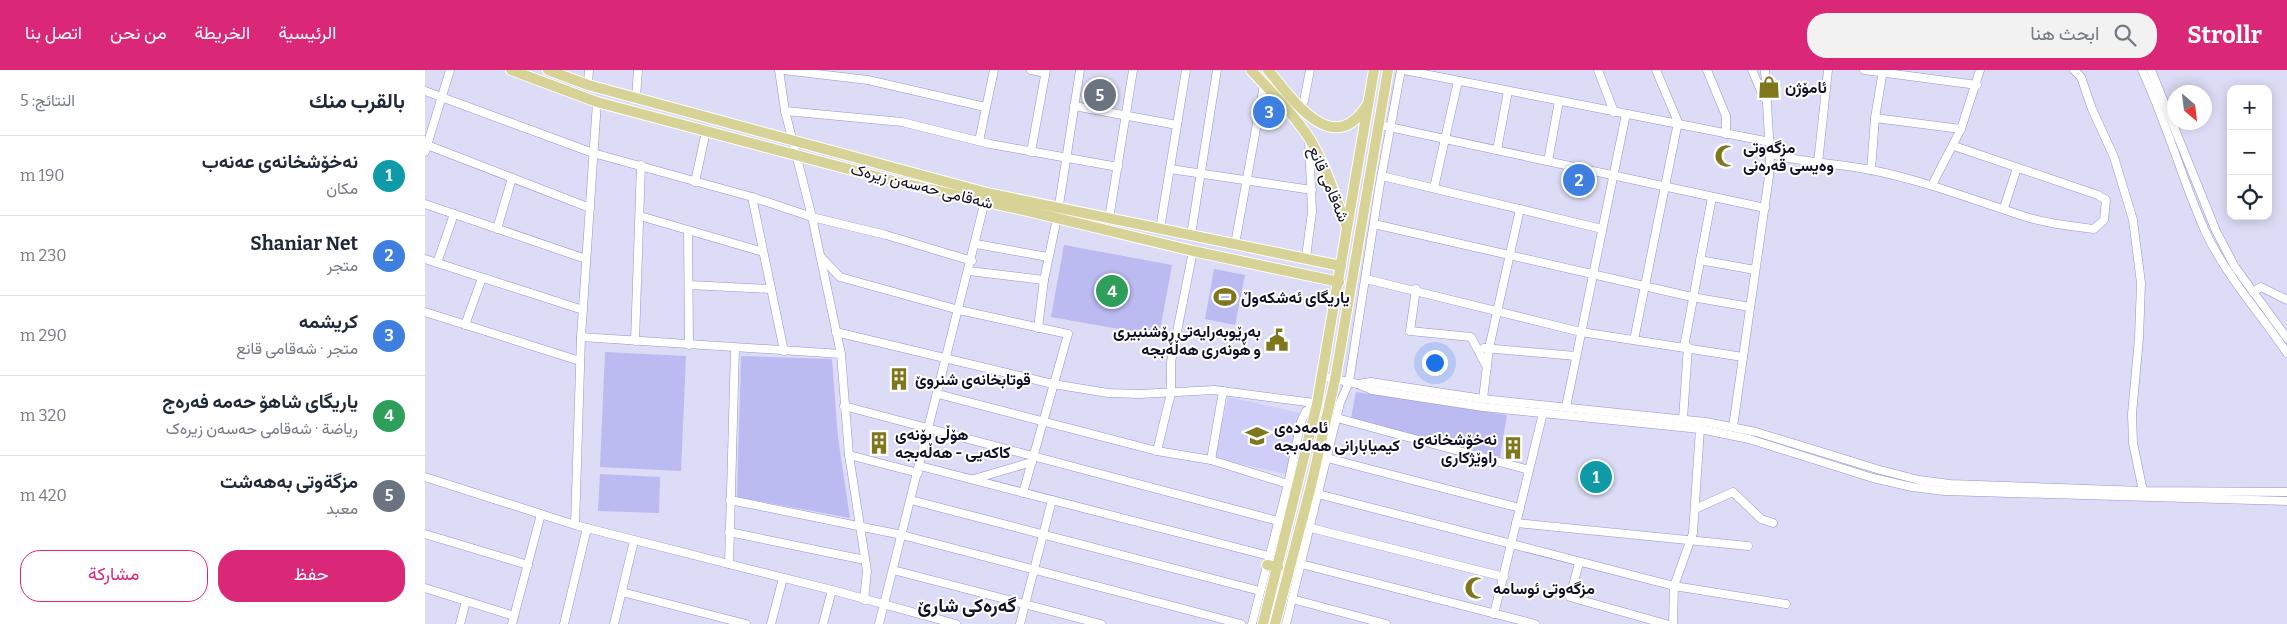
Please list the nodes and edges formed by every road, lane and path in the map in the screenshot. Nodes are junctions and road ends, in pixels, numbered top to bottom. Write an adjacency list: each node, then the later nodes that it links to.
1 (450, 70): 41 (street)
2 (511, 70): 47 (main road, شەقامی حەسەن زیرەک)
3 (548, 70): 36 (main road, شەقامی حەسەن زیرەک)
4 (589, 70): 36 (street)
5 (638, 70): 42 (street)
6 (779, 70): 52 (street)
7 (783, 70): 34 (street)
8 (870, 70): 34 (street)
9 (994, 70): 51 (street)
10 (1031, 70): 33 (street)
11 (1080, 70): 48 (street)
12 (1133, 70): 55 (street)
13 (1185, 70): 58 (street)
14 (1217, 70): 83 (street)
15 (1251, 70): 37 (main road, شەقامی قانع)
16 (1268, 70): 43 (main road, شەقامی قانع)
17 (1310, 70): 50 (street)
18 (1374, 70): 44 (main road)
19 (1388, 70): 59 (main road)
20 (1402, 70): 35 (street); 59 (street)
21 (1598, 70): 53 (street)
22 (1656, 70): 57 (street)
23 (1707, 70): 62 (street)
24 (1752, 70): 46 (street)
25 (1765, 70): 46 (street)
26 (1828, 70): 77 (street)
27 (1863, 70): 32 (street)
28 (1981, 70): 38 (street)
29 (2074, 70): 202 (street)
30 (2142, 70): 162 (street)
31 (2151, 70): 140 (street)
32 (1882, 71): 38 (street); 56 (street)
33 (1045, 72): 72 (street)
34 (868, 80): 51 (street)
35 (1458, 81): 40 (street); 64 (street)
36 (588, 84): 42 (main road, شەقامی حەسەن زیرەک)
37 (1264, 85): 49 (main road, شەقامی قانع); 87 (street)
38 (1977, 85): 60 (street)
39 (425, 91): 41 (street)
40 (1508, 91): 45 (street); 70 (street)
41 (442, 97): 69 (street); 71 (street)
42 (636, 98): 65 (main road, شەقامی حەسەن زیرەک)
43 (1292, 98): 49 (main road); 50 (main road, شەقامی قانع)
44 (1371, 99): 50 (main road, شەقامی قانع); 109 (main road)
45 (1559, 101): 53 (street); 76 (street)
46 (1765, 101): 67 (street)
47 (597, 102): 61 (main road, شەقامی حەسەن زیرەک); 71 (street)
48 (1074, 106): 55 (street); 75 (street)
49 (1283, 106): 63 (main road, شەقامی قانع)
50 (1300, 107)
51 (985, 108): 66 (street)
52 (785, 111): 65 (street); 66 (street)
53 (1614, 112): 54 (street)
54 (1626, 114): 57 (street); 84 (street)
55 (1126, 115): 58 (street); 79 (street)
56 (1875, 118): 60 (street); 82 (street)
57 (1678, 122): 62 (street); 90 (street)
58 (1177, 124): 81 (street)
59 (1385, 126): 64 (street); 85 (street); 170 (main road)
60 (1961, 129): 68 (street)
61 (707, 131): 73 (main road, شەقامی حەسەن زیرەک); 88 (street)
62 (1726, 134): 67 (street)
63 (1309, 138): 92 (street); 109 (main road, شەقامی قانع)
64 (1445, 139): 70 (street); 91 (street)
65 (792, 140): 73 (street); 94 (main road, شەقامی حەسەن زیرەک)
66 (979, 141): 72 (street)
67 (1770, 142): 74 (street)
68 (1954, 146): 80 (street); 89 (street)
69 (426, 148): 86 (street)
70 (1497, 150): 76 (street)
71 (593, 152): 78 (street); 97 (street)
72 (1031, 152): 75 (street)
73 (795, 154): 94 (main road, شەقامی حەسەن زیرەک); 104 (street)
74 (1770, 154): 77 (street); 98 (street)
75 (1065, 158): 79 (street); 101 (street)
76 (1548, 161): 84 (street)
77 (1818, 163): 82 (street)
78 (641, 165): 88 (street); 103 (street)
79 (1118, 166): 105 (street)
80 (2017, 168): 99 (street); 99 (street)
81 (1170, 169): 83 (street); 108 (street)
82 (1871, 170): 89 (street)
83 (1200, 175): 87 (street); 112 (street)
84 (1614, 175): 90 (street); 110 (street)
85 (1382, 176): 91 (street); 106 (street)
86 (511, 178): 97 (street); 107 (street)
87 (1247, 181): 92 (street); 114 (street)
88 (695, 182): 93 (street)
89 (1932, 185): 99 (street)
90 (1665, 186): 95 (street); 137 (street)
91 (1435, 188): 100 (street)
92 (1312, 190): 120 (street)
93 (752, 197): 104 (street); 116 (street)
94 (986, 197): 101 (main road, شەقامی حەسەن زیرەک); 113 (street)
95 (1712, 197): 98 (street); 123 (street)
96 (425, 204): 102 (street)
97 (590, 208): 122 (street)
98 (1765, 208): 127 (street)
99 (2004, 208)
100 (1519, 209): 110 (street); 117 (street)
101 (1057, 213): 105 (main road, شەقامی حەسەن زیرەک); 115 (main road, شەقامی حەسەن زیرەک); 119 (street)
102 (454, 214): 107 (street); 125 (street)
103 (640, 216): 111 (street); 155 (street)
104 (812, 217): 118 (street); 124 (street)
105 (1109, 219): 108 (main road, شەقامی حەسەن زیرەک)
106 (1374, 224): 117 (street); 132 (street)
107 (497, 229): 122 (street)
108 (1161, 229): 112 (main road, شەقامی حەسەن زیرەک)
109 (1348, 229): 126 (main road)
110 (1603, 229): 129 (street)
111 (689, 231): 116 (street); 136 (street)
112 (1191, 235): 114 (main road, شەقامی حەسەن زیرەک)
113 (976, 244): 119 (street); 124 (street)
114 (1235, 244): 120 (main road, شەقامی حەسەن زیرەک)
115 (1193, 251): 134 (main road, شەقامی حەسەن زیرەک); 175 (street)
116 (763, 252): 138 (street)
117 (1508, 255): 129 (street); 146 (street)
118 (821, 256): 130 (street); 135 (street)
119 (1048, 257): 133 (street)
120 (1306, 257): 126 (main road, شەقامی حەسەن زیرەک)
121 (425, 259): 125 (street)
122 (586, 260): 144 (street)
123 (1700, 260): 127 (street); 141 (street)
124 (971, 261): 128 (street)
125 (437, 263): 131 (street)
126 (1341, 266): 134 (main road)
127 (1755, 270): 143 (street)
128 (969, 271): 133 (street); 145 (street)
129 (1593, 274): 137 (street); 151 (street)
130 (839, 277): 135 (street); 145 (street)
131 (482, 278): 144 (street); 148 (street)
132 (1366, 279): 139 (street); 171 (street)
133 (1044, 280): 149 (street)
134 (1339, 282): 169 (main road)
135 (826, 284): 150 (street)
136 (689, 285): 138 (street); 156 (street)
137 (1645, 286): 141 (street); 154 (street)
138 (771, 289): 161 (street)
139 (1415, 289): 146 (street); 157 (street)
140 (2253, 292): 142 (street); 153 (street)
141 (1692, 297): 143 (street); 158 (street)
142 (2287, 300)
143 (1750, 307): 165 (street)
144 (583, 310): 152 (street)
145 (959, 310): 149 (street); 166 (street)
146 (1497, 310): 151 (street); 160 (street)
147 (425, 312): 148 (street)
148 (465, 325): 167 (street)
149 (1038, 328): 172 (street)
150 (836, 332): 163 (street); 166 (street)
151 (1581, 332): 154 (street); 164 (street)
152 (581, 337): 155 (street); 167 (street)
153 (2287, 338)
154 (1634, 340): 158 (street)
155 (635, 341): 156 (street)
156 (689, 345): 159 (street)
157 (1476, 347): 160 (street); 168 (street)
158 (1686, 347): 165 (street); 185 (street)
159 (735, 348): 161 (street); 205 (street)
160 (1489, 348): 164 (street); 168 (street)
161 (784, 351): 163 (street)
162 (2287, 353)
163 (841, 354): 180 (street)
164 (1576, 356): 181 (street)
165 (1743, 357): 187 (street)
166 (947, 360): 172 (street); 176 (street)
167 (580, 361): 215 (street)
168 (1487, 367): 177 (street)
169 (1321, 376): 170 (street); 178 (main road)
170 (1335, 380): 171 (street); 179 (main road)
171 (1349, 382): 173 (street); 183 (street)
172 (1053, 384): 175 (street); 186 (street)
173 (1358, 384): 177 (street); 182 (street)
174 (1223, 391): 175 (street); 178 (street); 194 (street)
175 (1171, 393): 190 (street)
176 (938, 394): 186 (street); 188 (street)
177 (1483, 399): 181 (street)
178 (1317, 404): 179 (street); 199 (street); 228 (main road)
179 (1329, 405): 200 (main road)
180 (844, 406): 188 (street); 191 (street)
181 (1566, 407): 184 (street)
182 (1543, 413): 184 (street); 196 (street)
183 (1337, 418): 192 (street); 196 (street)
184 (1633, 418): 185 (street); 189 (street)
185 (1683, 419): 187 (street)
186 (1043, 420): 190 (street); 193 (street)
187 (1733, 427): 201 (street)
188 (929, 429): 193 (street); 195 (street)
189 (1700, 429): 201 (street); 210 (street)
190 (1157, 451): 194 (street)
191 (849, 455): 195 (street); 216 (street)
192 (1327, 458): 200 (street); 209 (street)
193 (1033, 460): 198 (street); 203 (street); 212 (street)
194 (1211, 460): 199 (street)
195 (919, 470): 198 (street); 206 (street)
196 (1529, 470): 209 (street)
197 (425, 477): 211 (street)
198 (972, 479): 203 (street)
199 (1288, 484): 212 (street)
200 (1316, 489): 218 (street); 225 (street); 263 (main road)
201 (2011, 490): 202 (street); 208 (street)
202 (2143, 491): 204 (street)
203 (1023, 492): 207 (street)
204 (2287, 492)
205 (730, 500): 216 (street); 219 (street)
206 (911, 500): 221 (street); 222 (street)
207 (1052, 500): 221 (street); 228 (street)
208 (2287, 501)
209 (1519, 508): 213 (street)
210 (1695, 510): 214 (street); 223 (street)
211 (541, 514): 215 (street); 232 (street)
212 (1278, 521): 228 (street)
213 (1516, 523): 223 (street); 225 (street)
214 (1773, 523)
215 (575, 525): 217 (street)
216 (860, 526): 222 (street); 227 (street)
217 (587, 528): 224 (street); 251 (street)
218 (1311, 528): 231 (street); 236 (street)
219 (729, 532): 227 (street); 230 (street)
220 (425, 534): 232 (street)
221 (1043, 534): 234 (street); 240 (street)
222 (902, 535): 233 (street); 234 (street)
223 (1690, 540): 226 (street); 237 (street)
224 (634, 541): 230 (street); 241 (street)
225 (1511, 544): 229 (street); 236 (street)
226 (1748, 546)
227 (865, 560): 243 (street)
228 (1271, 563): 240 (street); 262 (main road)
229 (1579, 563): 237 (street); 267 (street)
230 (729, 564): 235 (street)
231 (1301, 564): 242 (street); 248 (street)
232 (528, 566): 249 (street)
233 (893, 570): 245 (street); 247 (street)
234 (1033, 571): 245 (street); 260 (street)
235 (783, 578): 239 (street); 254 (street)
236 (1504, 578): 248 (street)
237 (1674, 586): 246 (street); 268 (street)
238 (425, 588): 244 (street)
239 (832, 590): 243 (street); 255 (street)
240 (1260, 591): 261 (street)
241 (622, 592): 252 (street); 253 (street)
242 (1292, 599): 264 (street); 265 (street)
243 (864, 600): 247 (street)
244 (467, 601): 249 (street); 250 (street)
245 (1025, 604): 258 (street); 259 (street)
246 (1786, 604)
247 (884, 605): 256 (street); 257 (street)
248 (1493, 614): 266 (street)
249 (513, 620)
250 (460, 624)
251 (564, 624)
252 (614, 624)
253 (746, 624)
254 (771, 624)
255 (823, 624)
256 (879, 624)
257 (956, 624)
258 (1020, 624)
259 (1101, 624)
260 (1241, 624)
261 (1252, 624)
262 (1263, 624)
263 (1275, 624)
264 (1286, 624)
265 (1386, 624)
266 (1535, 624)
267 (1666, 624)
268 (1673, 624)

